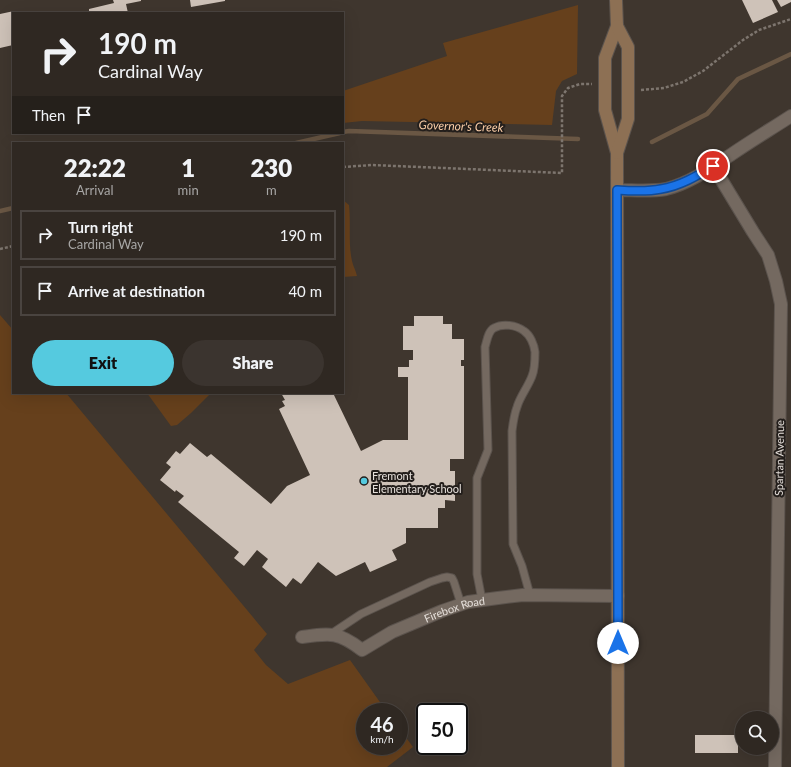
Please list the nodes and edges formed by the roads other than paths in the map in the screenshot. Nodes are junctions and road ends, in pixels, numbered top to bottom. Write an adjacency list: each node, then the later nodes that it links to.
1 (616, 0): 2 (main road)
2 (617, 26): 4 (main road); 4 (main road)
3 (791, 116): 5 (street)
4 (617, 153): 6 (main road)
5 (713, 166): 6 (street); 14 (street, Spartan Avenue)
6 (617, 190): 8 (main road)
7 (530, 596): 8 (street, Firebox Road); 9 (street, Firebox Road); 9 (lane)
8 (618, 596): 13 (main road)
9 (482, 600): 10 (street, Firebox Road)
10 (461, 604): 11 (street, Firebox Road); 11 (lane)
11 (331, 634): 12 (street, Firebox Road)
12 (302, 637)
13 (618, 767)
14 (775, 767)

